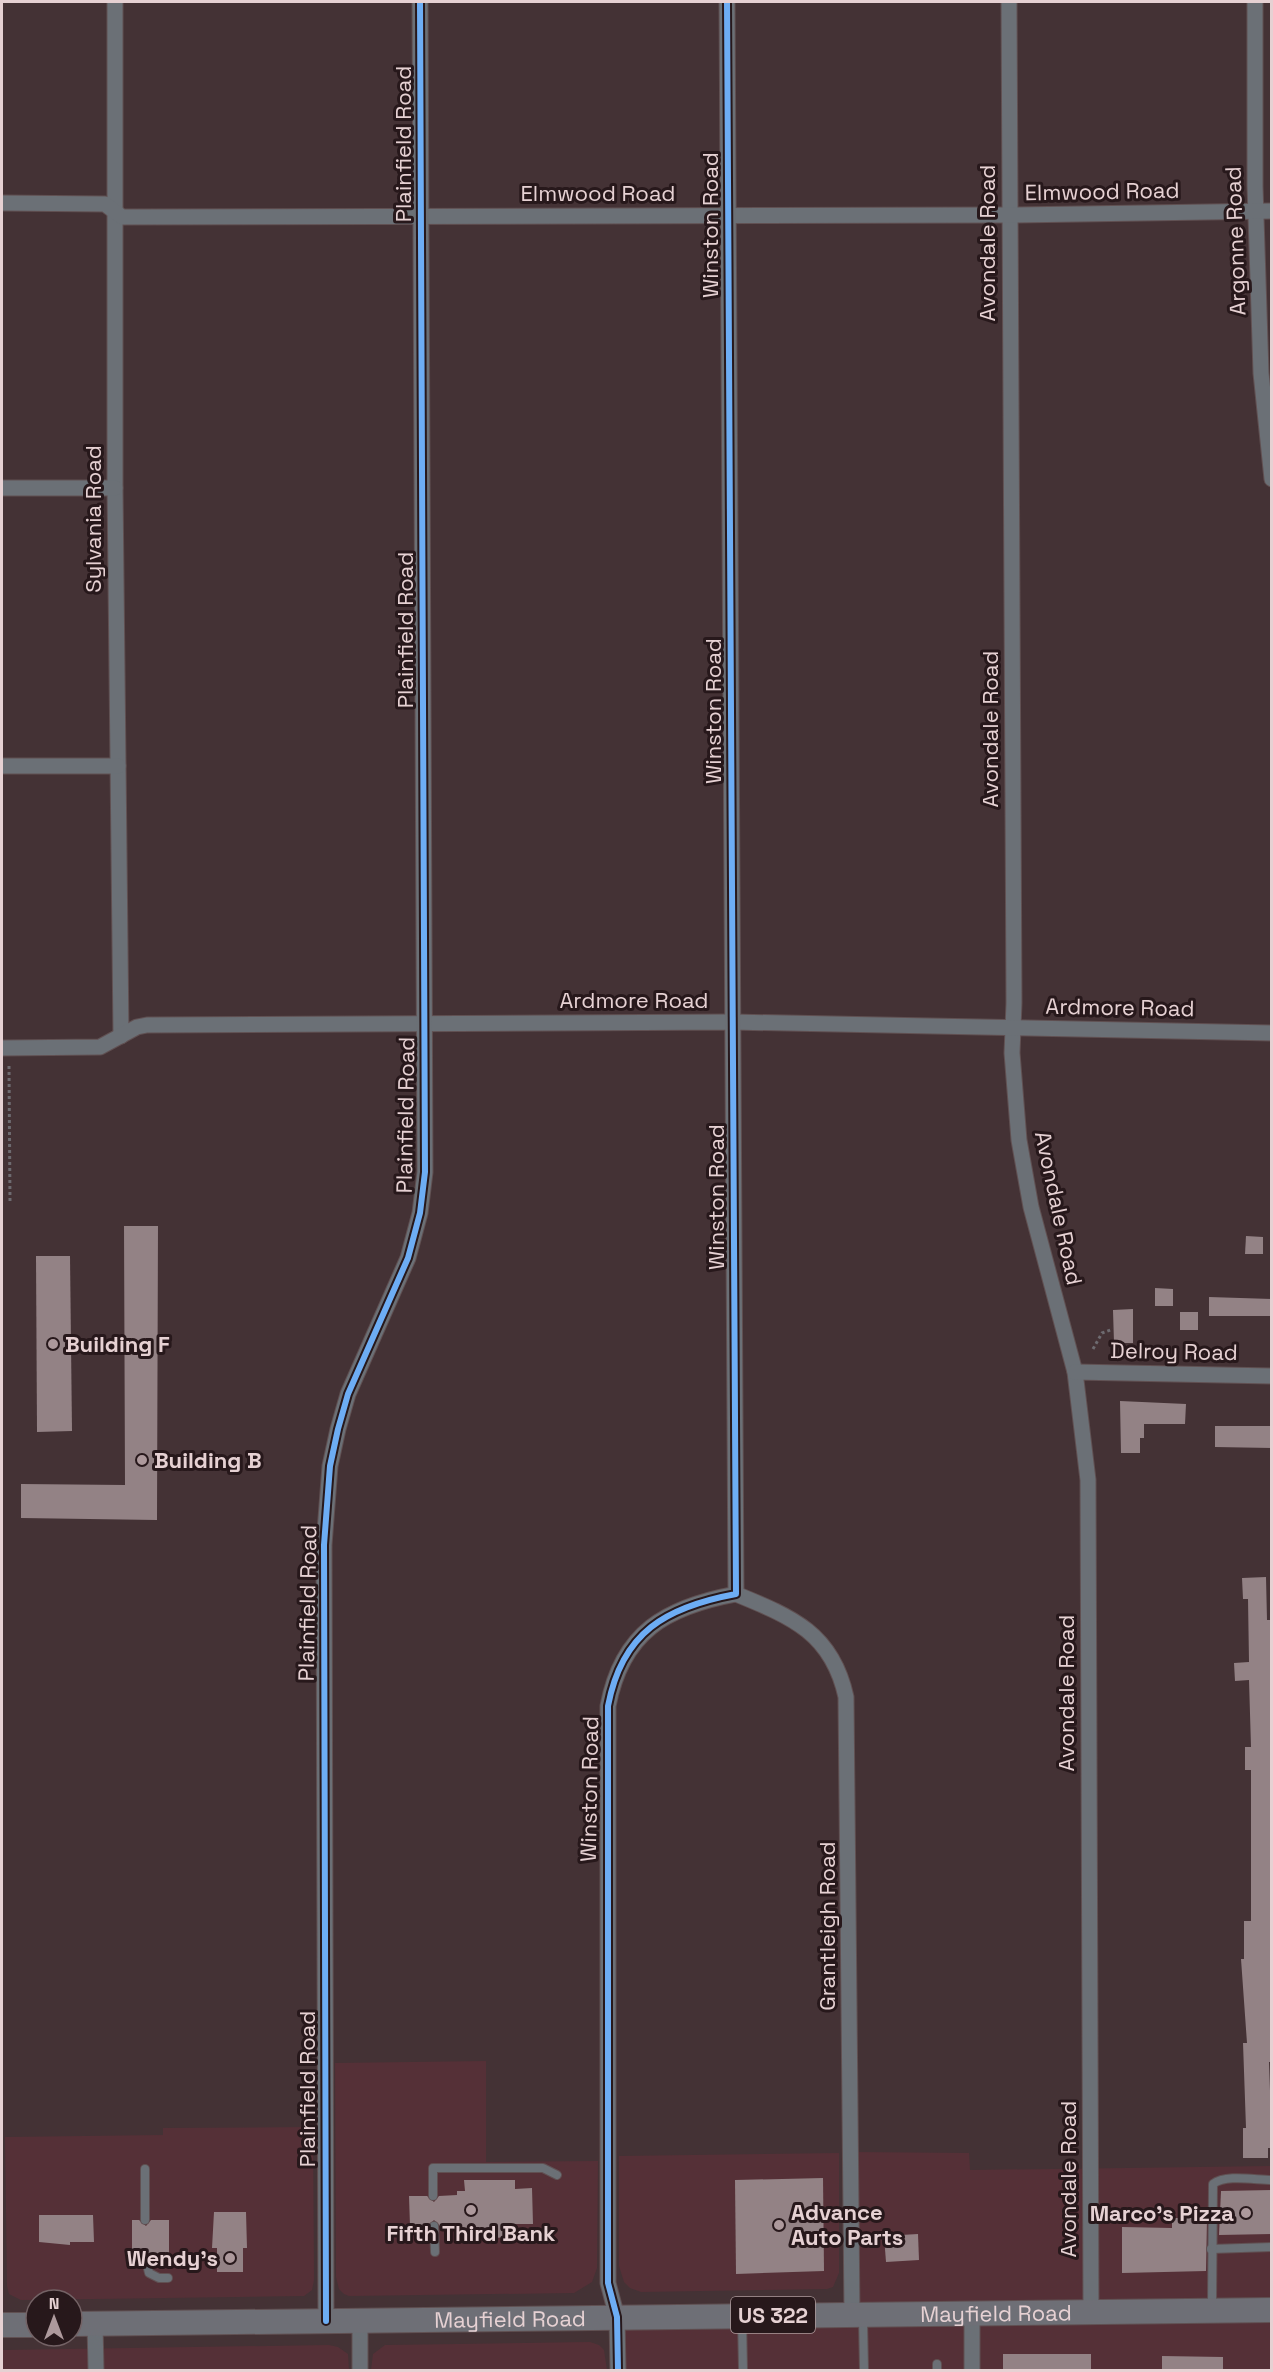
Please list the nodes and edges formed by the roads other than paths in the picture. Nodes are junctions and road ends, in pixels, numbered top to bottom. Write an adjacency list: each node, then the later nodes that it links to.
1 (115, 2): 9 (street, Sylvania Road)
2 (420, 2): 12 (street, Plainfield Road)
3 (727, 2): 10 (street, Winston Road)
4 (1009, 2): 11 (street, Avondale Road)
5 (1255, 2): 7 (street, Argonne Road)
6 (2, 203): 9 (street, Elmwood Road)
7 (1256, 210): 8 (street, Elmwood Road); 11 (street, Elmwood Road); 13 (street, Argonne Road)
8 (1272, 211)
9 (115, 212): 12 (street, Elmwood Road); 15 (street, Sylvania Road)
10 (728, 214): 11 (street, Elmwood Road); 12 (street, Elmwood Road); 18 (street, Winston Road)
11 (1009, 215): 20 (street, Avondale Road)
12 (421, 217): 19 (street, Plainfield Road)
13 (1272, 479)
14 (2, 488): 15 (street)
15 (115, 488): 17 (street, Sylvania Road)
16 (2, 766): 17 (street)
17 (118, 766): 22 (street, Sylvania Road)
18 (733, 1022): 19 (street, Ardmore Road); 20 (street, Ardmore Road); 26 (street, Winston Road)
19 (425, 1023): 22 (street, Ardmore Road); 45 (street, Plainfield Road)
20 (1014, 1027): 21 (street, Ardmore Road); 24 (street, Avondale Road)
21 (1272, 1033)
22 (121, 1036): 23 (street, Ardmore Road)
23 (2, 1048)
24 (1075, 1372): 25 (street, Delroy Road); 41 (street, Avondale Road)
25 (1272, 1376)
26 (736, 1594): 42 (street, Grantleigh Road); 44 (street, Winston Road)
27 (145, 2169): 31 (lane)
28 (557, 2175): 30 (lane)
29 (1272, 2180): 34 (lane)
30 (433, 2196)
31 (145, 2220)
32 (434, 2226): 35 (lane)
33 (1272, 2247): 34 (lane)
34 (1211, 2249): 39 (lane)
35 (435, 2252)
36 (146, 2260): 37 (lane)
37 (168, 2278)
38 (1272, 2310): 39 (main road, Mayfield Road / US 322)
39 (1213, 2311): 41 (main road, Mayfield Road / US 322)
40 (972, 2313): 41 (main road, Mayfield Road / US 322); 42 (main road, Mayfield Road / US 322); 55 (street)
41 (1091, 2313)
42 (857, 2314): 43 (main road, Mayfield Road / US 322); 54 (lane)
43 (741, 2316): 44 (main road, Mayfield Road / US 322); 53 (lane)
44 (617, 2317): 46 (main road, Mayfield Road / US 322); 52 (street, Winston Road)
45 (326, 2321): 46 (main road, Mayfield Road / US 322); 47 (main road, Mayfield Road / US 322)
46 (360, 2321): 51 (street)
47 (84, 2324): 50 (street)
48 (2, 2325): 49 (main road)
49 (24, 2325)
50 (96, 2370)
51 (360, 2370)
52 (618, 2370)
53 (743, 2370)
54 (864, 2370)
55 (972, 2370)

